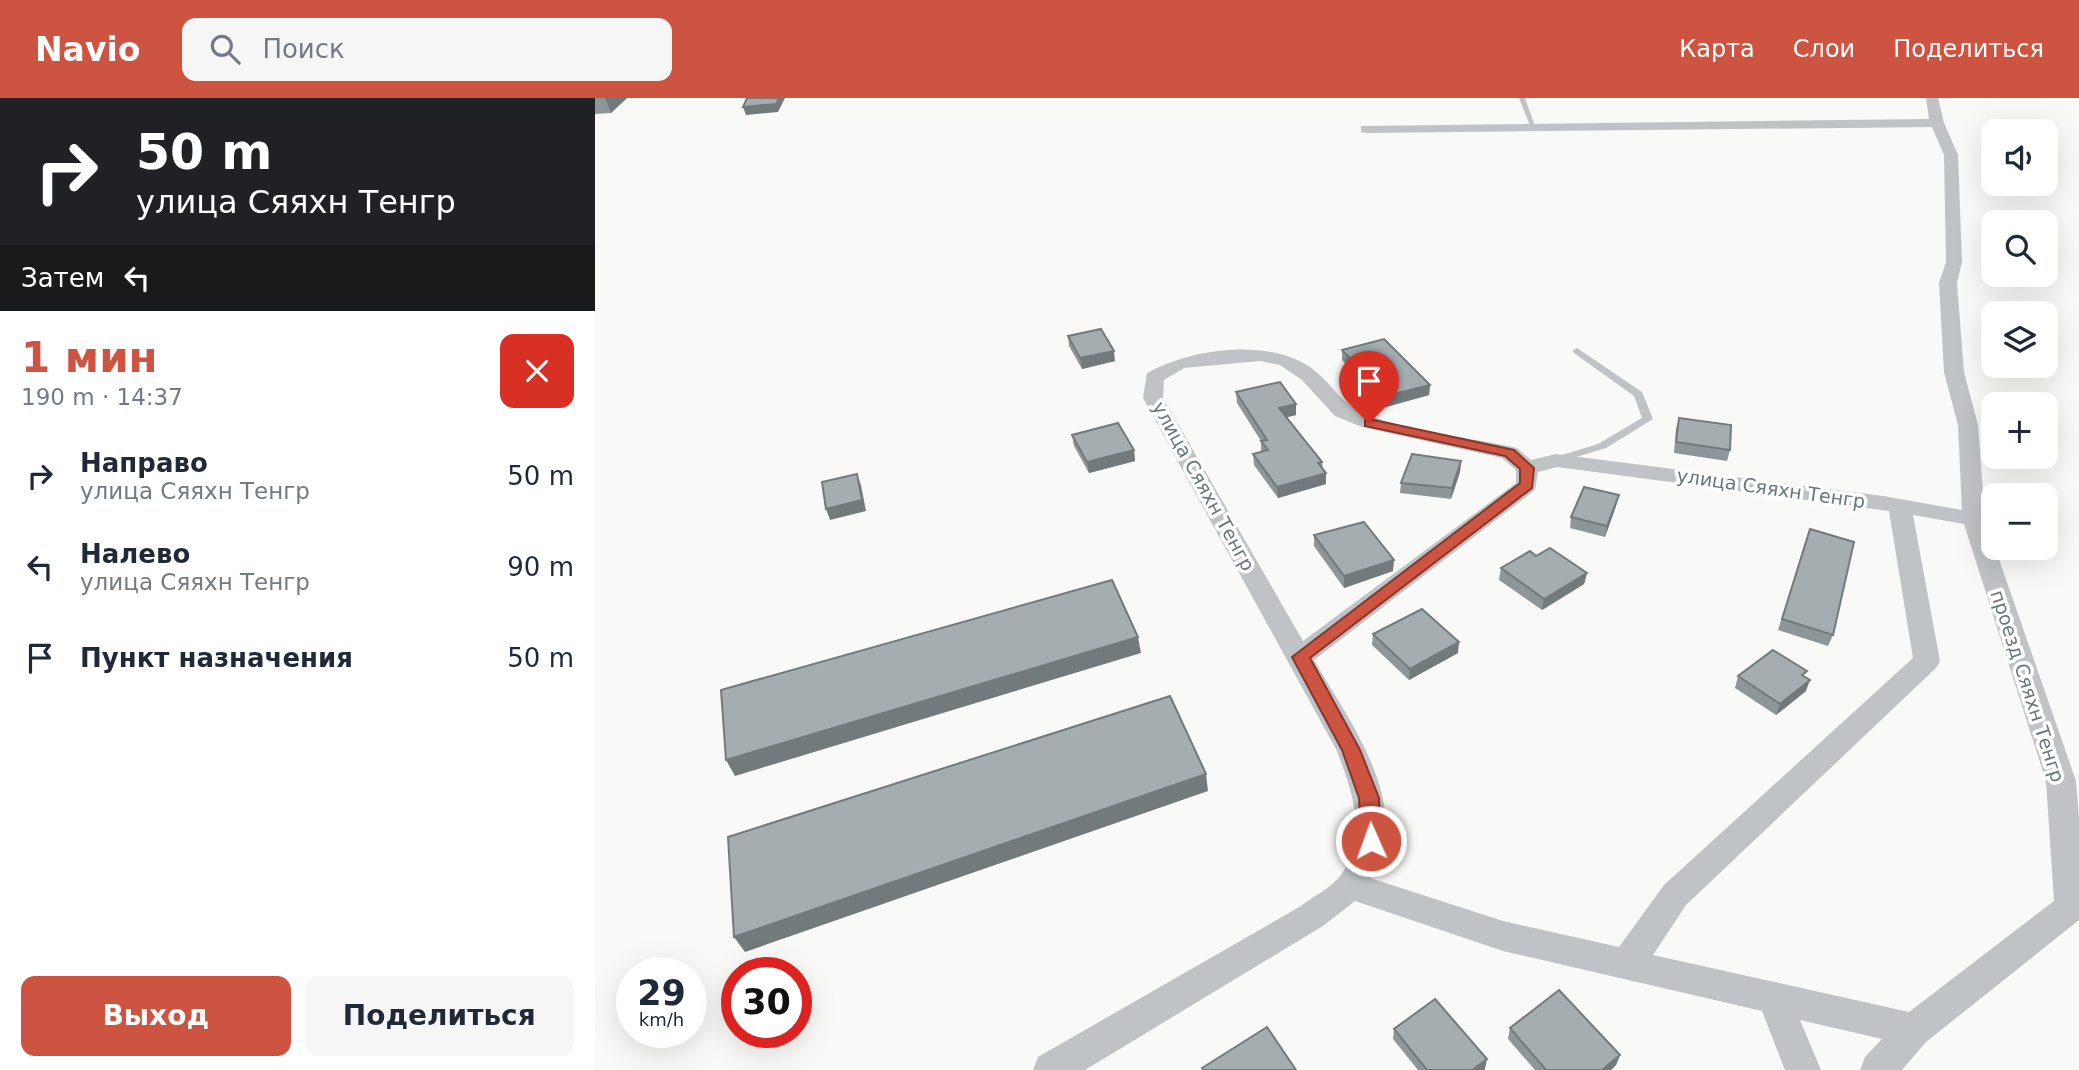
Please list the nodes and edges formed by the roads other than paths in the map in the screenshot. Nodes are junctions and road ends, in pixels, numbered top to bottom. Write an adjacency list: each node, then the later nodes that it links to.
1 (1522, 98): 4 (lane)
2 (1932, 98): 3 (street, проезд Сяяхн Тенгр)
3 (1937, 123): 4 (street); 10 (street, проезд Сяяхн Тенгр)
4 (1534, 128): 5 (street)
5 (1366, 129)
6 (1577, 351): 7 (lane)
7 (1556, 460): 8 (street, улица Сяяхн Тенгр); 9 (street, улица Сяяхн Тенгр)
8 (1527, 468): 11 (street); 11 (street, улица Сяяхн Тенгр)
9 (1900, 508): 10 (street, улица Сяяхн Тенгр); 14 (street)
10 (1974, 519): 13 (street, проезд Сяяхн Тенгр)
11 (1300, 657): 12 (street, улица Сяяхн Тенгр)
12 (1351, 886): 14 (street); 17 (street, улица Сяяхн Тенгр)
13 (2075, 907): 16 (street, проезд Сяяхн Тенгр)
14 (1627, 964): 15 (street)
15 (1774, 998): 16 (street); 18 (street)
16 (1915, 1030): 19 (street, проезд Сяяхн Тенгр)
17 (1051, 1070)
18 (1803, 1070)
19 (1878, 1070)

